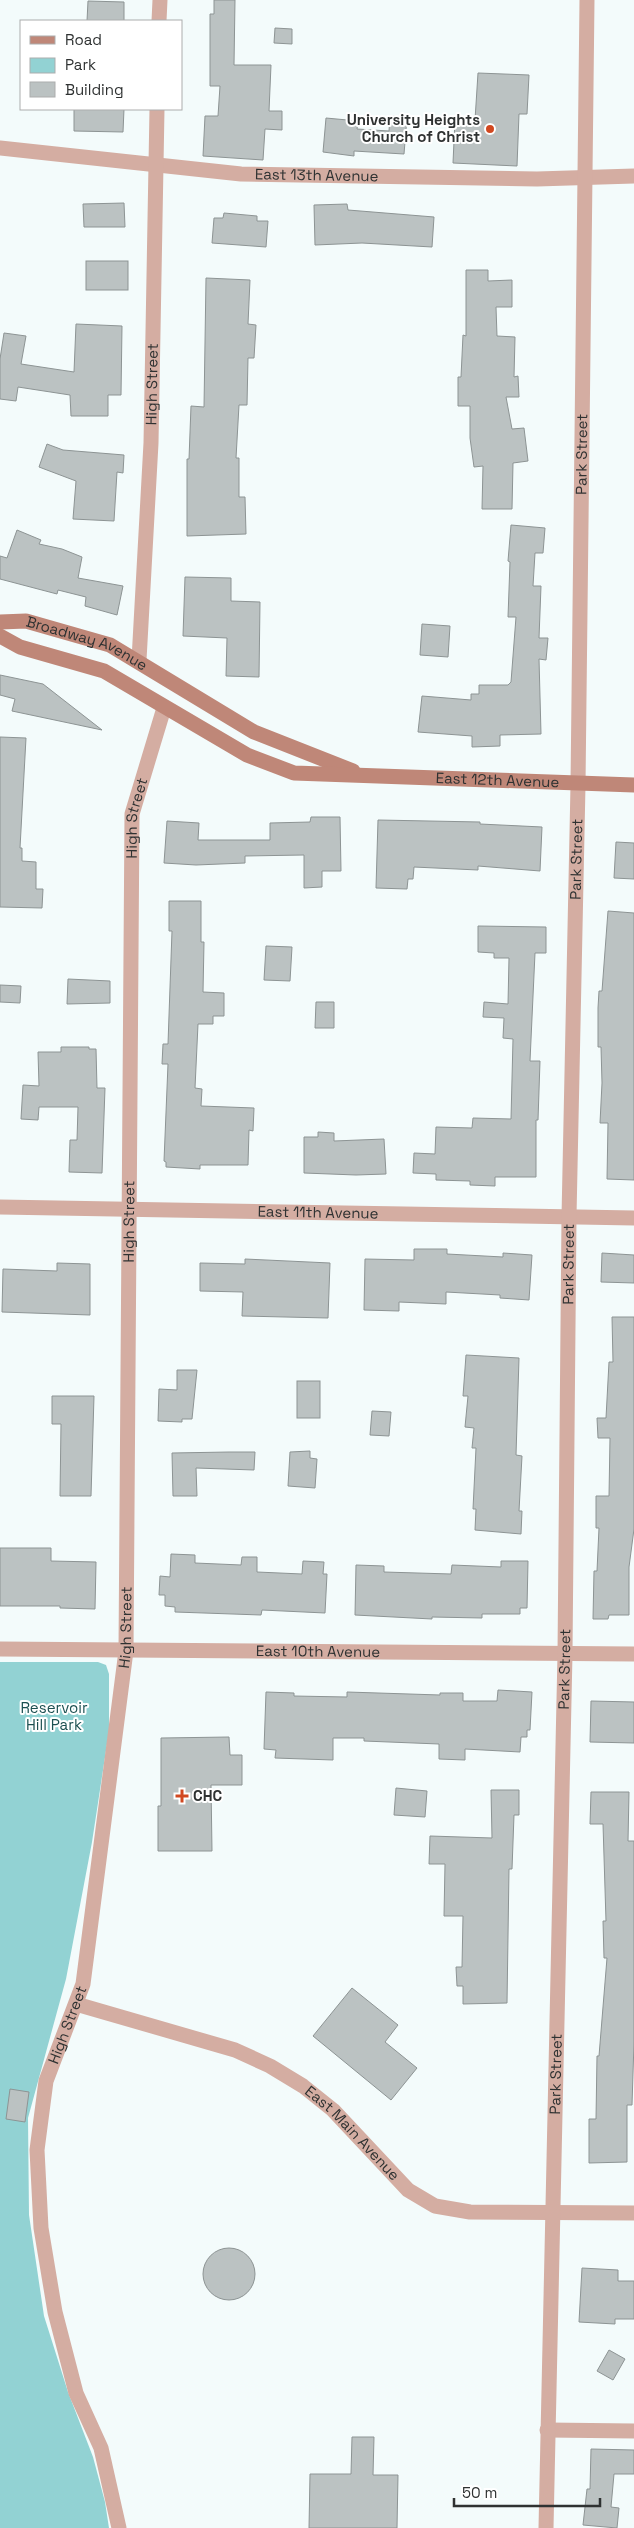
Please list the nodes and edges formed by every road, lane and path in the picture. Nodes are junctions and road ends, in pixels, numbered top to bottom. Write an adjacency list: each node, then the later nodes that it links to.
1 (160, 0): 3 (street)
2 (587, 0): 8 (street, Park Street)
3 (159, 20)
4 (157, 110): 6 (street, High Street)
5 (0, 148): 6 (street, East 13th Avenue)
6 (156, 165): 8 (street, East 13th Avenue); 11 (street, High Street)
7 (634, 176): 8 (street, East 13th Avenue)
8 (585, 177): 15 (street, Park Street)
9 (0, 622): 11 (street, Broadway Avenue)
10 (0, 636): 13 (street, Broadway Avenue)
11 (139, 660): 12 (street, Broadway Avenue)
12 (170, 680): 14 (street, East 12th Avenue)
13 (164, 708): 14 (street, East 12th Avenue); 18 (street, High Street)
14 (361, 774): 15 (street, East 12th Avenue)
15 (578, 785): 16 (street, East 12th Avenue); 19 (street, Park Street)
16 (634, 785)
17 (0, 1206): 18 (street, East 11th Avenue)
18 (129, 1210): 19 (street, East 11th Avenue); 22 (street, High Street)
19 (569, 1217): 20 (street, East 11th Avenue); 23 (street, Park Street)
20 (634, 1218)
21 (0, 1649): 22 (street, East 10th Avenue)
22 (126, 1651): 23 (street, East 10th Avenue); 25 (street, High Street)
23 (565, 1654): 24 (street, East 10th Avenue); 26 (street, Park Street)
24 (634, 1654)
25 (76, 2004): 26 (street, East Main Avenue); 30 (street, High Street)
26 (553, 2213): 27 (street, East Main Avenue); 28 (street, Park Street)
27 (634, 2213)
28 (547, 2430): 29 (street); 31 (street, Park Street)
29 (634, 2431)
30 (119, 2528)
31 (546, 2528)

